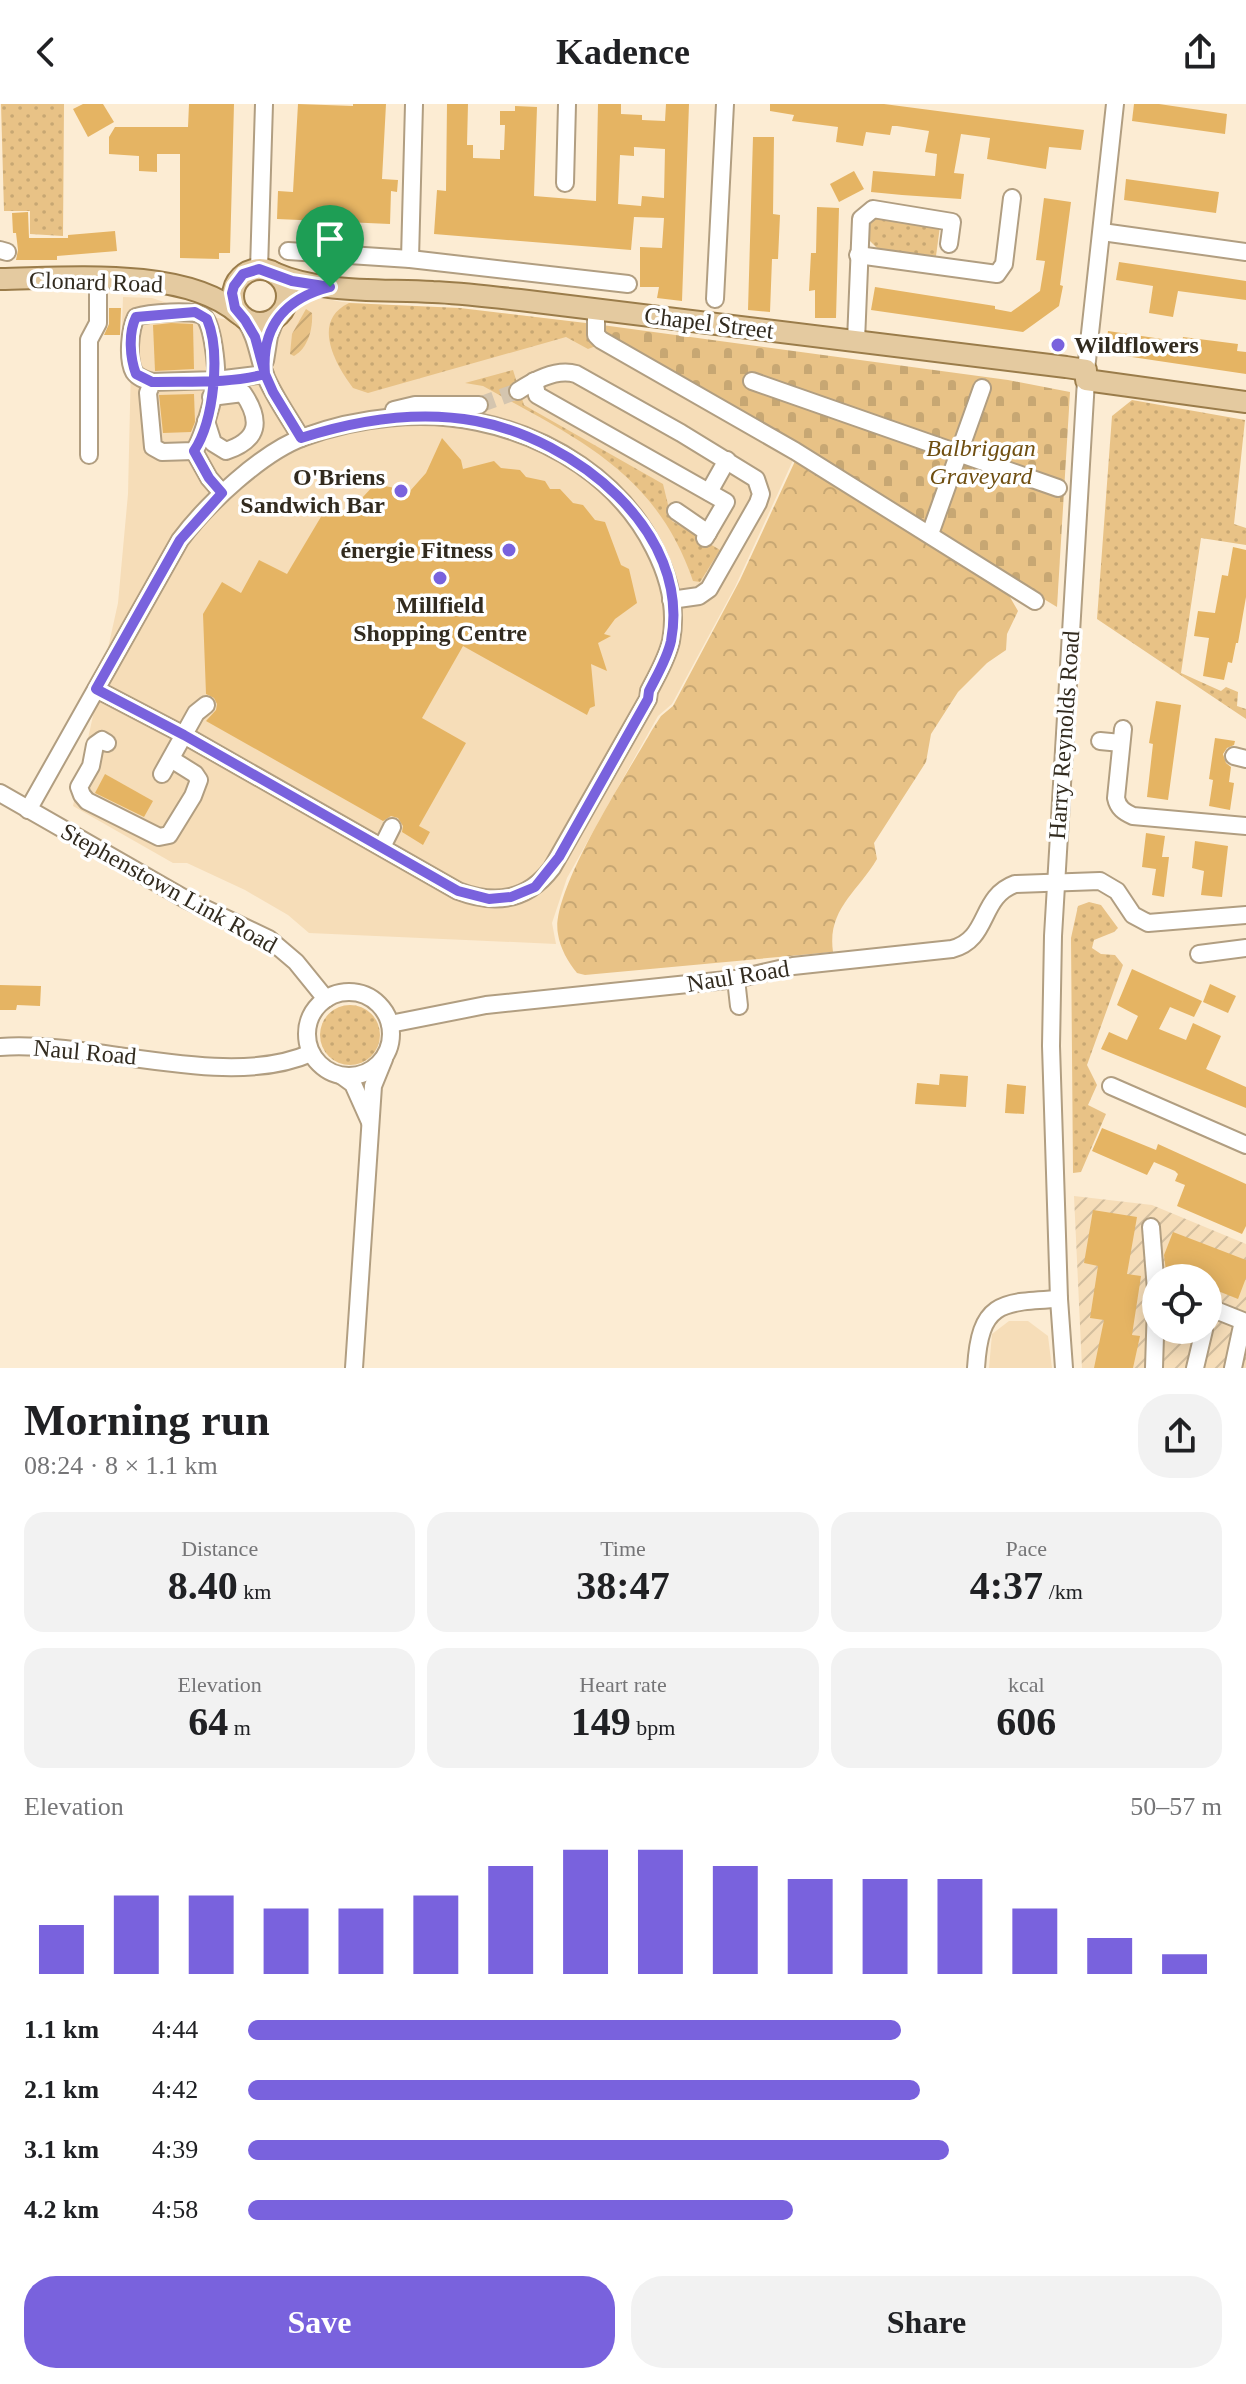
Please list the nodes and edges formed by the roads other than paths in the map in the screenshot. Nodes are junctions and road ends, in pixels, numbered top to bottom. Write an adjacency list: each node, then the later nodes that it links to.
1 (264, 104): 14 (street)
2 (414, 104): 13 (street)
3 (567, 104): 6 (street)
4 (725, 104): 20 (street)
5 (1115, 104): 8 (street, Harry Reynolds Road)
6 (565, 183)
7 (1012, 198): 12 (street)
8 (1102, 232): 11 (street); 26 (street, Harry Reynolds Road)
9 (949, 244): 12 (street)
10 (288, 251): 13 (street)
11 (1246, 252)
12 (858, 255): 24 (street)
13 (410, 259): 17 (street)
14 (259, 272): 18 (main road, Chapel Street); 19 (main road, Clonard Road); 22 (main road); 23 (main road)
15 (98, 278): 16 (main road, Clonard Road); 19 (main road, Clonard Road); 41 (street)
16 (0, 279)
17 (628, 284)
18 (330, 287): 21 (main road, Chapel Street); 22 (main road, Chapel Street)
19 (193, 288): 23 (main road, Clonard Road)
20 (715, 299)
21 (596, 309): 24 (main road, Chapel Street); 47 (street)
22 (279, 316): 23 (main road); 25 (street)
23 (242, 317): 25 (street)
24 (856, 341): 26 (main road, Chapel Street)
25 (264, 372): 27 (street); 38 (street)
26 (1086, 375): 34 (main road, Chapel Street); 62 (street, Harry Reynolds Road)
27 (216, 380): 30 (street); 30 (street); 33 (street)
28 (534, 381): 32 (street); 42 (street); 44 (street)
29 (752, 381): 40 (street)
30 (152, 382): 39 (street)
31 (982, 388): 40 (street)
32 (518, 391)
33 (211, 397): 36 (street); 36 (street)
34 (1246, 402)
35 (479, 405): 37 (street)
36 (206, 420): 39 (street)
37 (380, 420): 38 (street); 48 (street)
38 (301, 438): 45 (street)
39 (194, 451): 45 (street)
40 (959, 454): 43 (street); 47 (street)
41 (89, 455)
42 (727, 460): 44 (street); 48 (street)
43 (1058, 488)
44 (709, 492): 46 (street)
45 (222, 493): 50 (street)
46 (676, 511)
47 (930, 534): 49 (street)
48 (671, 600): 61 (street)
49 (1035, 601)
50 (96, 689): 52 (street); 58 (street)
51 (206, 705): 52 (street)
52 (184, 735): 55 (street); 61 (street)
53 (1100, 741): 59 (street)
54 (107, 743): 55 (street)
55 (171, 759): 56 (street)
56 (162, 774)
57 (0, 793): 58 (street, Stephenstown Link Road)
58 (28, 810): 67 (street, Stephenstown Link Road)
59 (1246, 826)
60 (392, 827): 61 (street)
61 (382, 847)
62 (1054, 882): 63 (street); 66 (street, Naul Road); 79 (street, Harry Reynolds Road)
63 (1246, 915)
64 (1246, 948): 65 (street)
65 (1199, 954)
66 (736, 979): 68 (street); 69 (street, Naul Road)
67 (326, 999): 69 (street); 71 (street)
68 (739, 1006)
69 (390, 1024): 72 (street)
70 (0, 1047): 71 (street, Naul Road)
71 (311, 1053): 73 (street)
72 (384, 1059): 73 (street); 75 (street)
73 (342, 1076): 75 (street)
74 (1111, 1086): 76 (street)
75 (371, 1123): 84 (street)
76 (1246, 1145)
77 (1151, 1227): 78 (street)
78 (1154, 1264)
79 (1059, 1299): 85 (street); 86 (street, Harry Reynolds Road)
80 (1222, 1312): 81 (street)
81 (1244, 1316): 89 (street)
82 (1155, 1344): 87 (street)
83 (1201, 1344): 88 (street)
84 (354, 1368)
85 (976, 1368)
86 (1064, 1368)
87 (1154, 1368)
88 (1195, 1368)
89 (1233, 1368)

